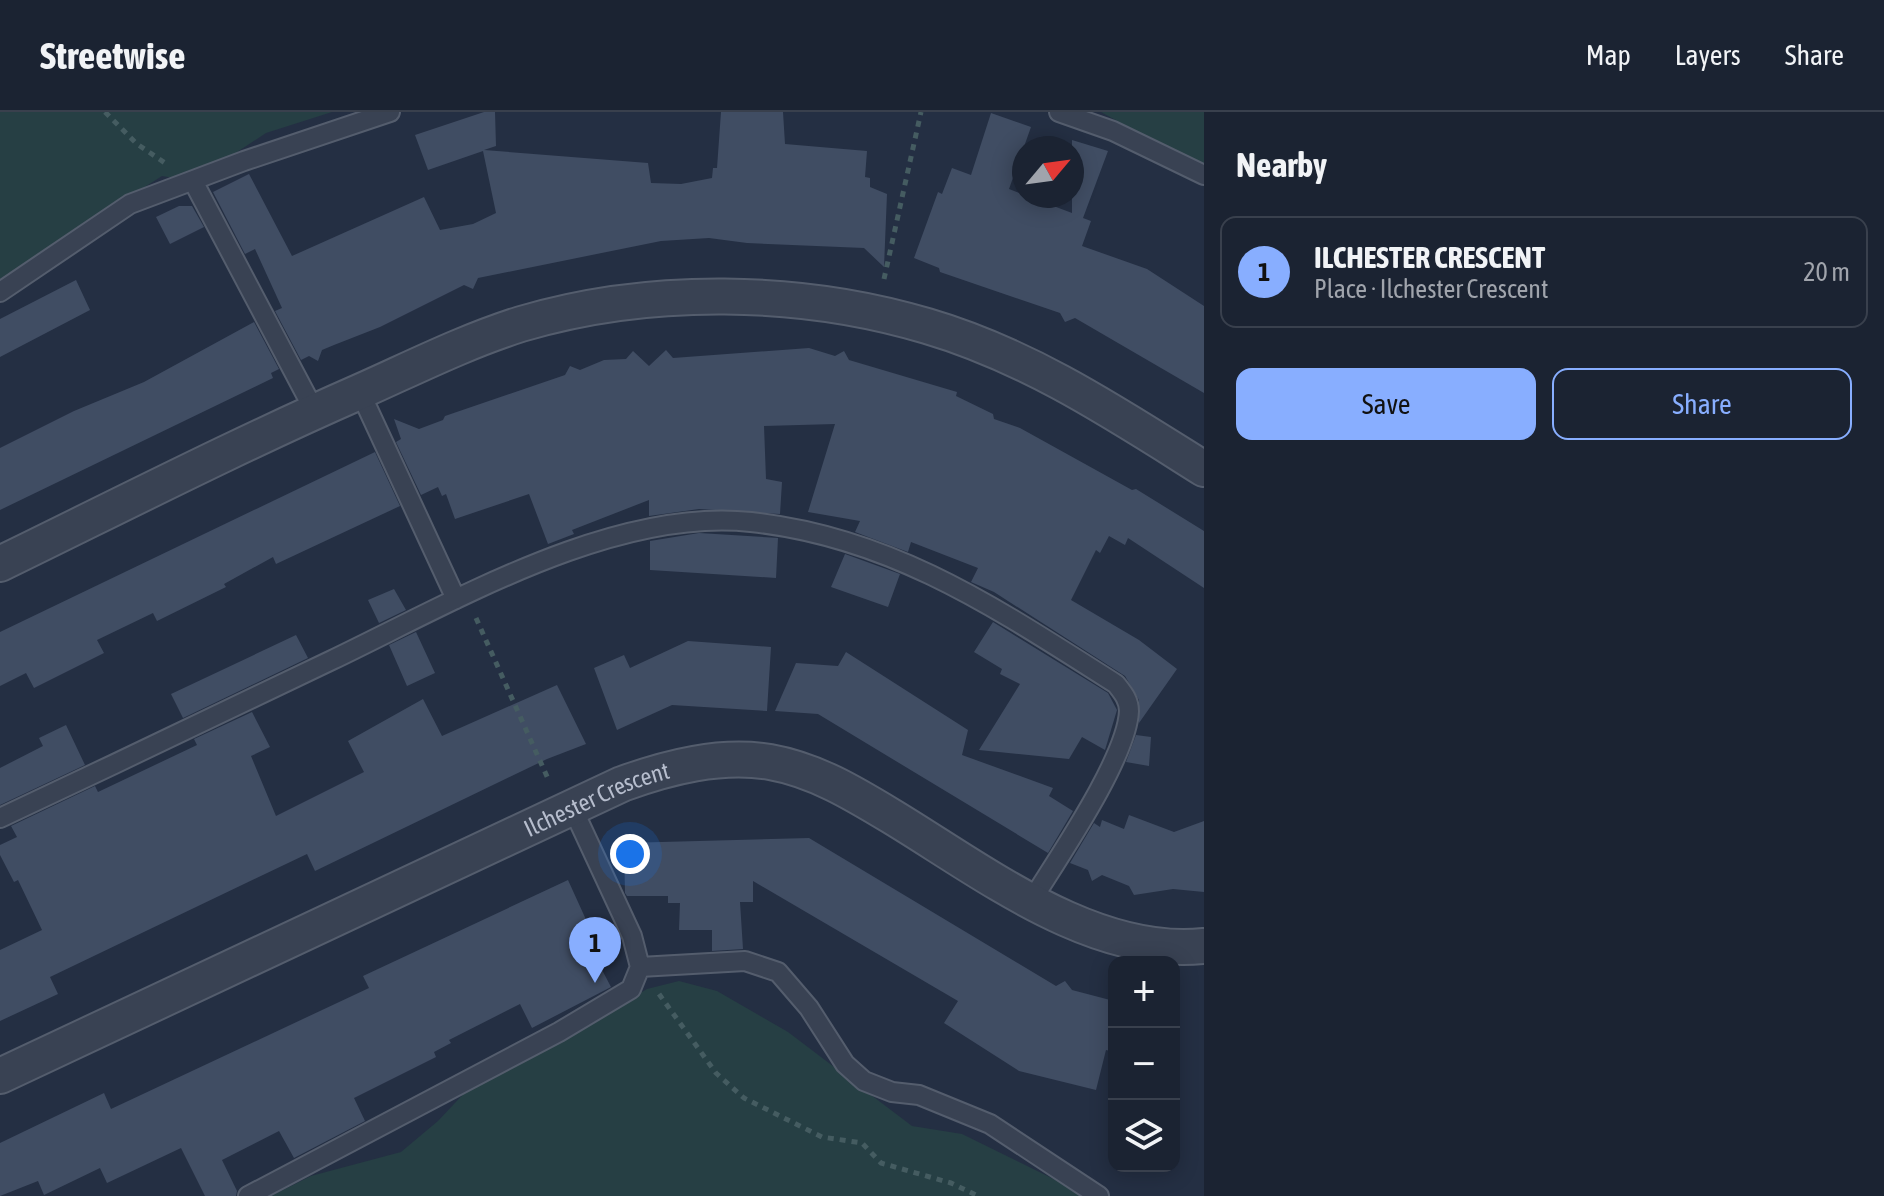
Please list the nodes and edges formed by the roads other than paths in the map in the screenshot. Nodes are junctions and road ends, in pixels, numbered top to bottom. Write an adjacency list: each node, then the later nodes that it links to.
1 (390, 112): 4 (lane)
2 (1059, 112): 3 (lane)
3 (1204, 175)
4 (193, 181): 5 (lane); 7 (lane)
5 (0, 292)
6 (360, 392): 7 (street); 8 (street); 10 (lane)
7 (314, 410): 9 (street)
8 (1204, 469)
9 (0, 564)
10 (461, 597): 12 (lane); 13 (lane)
11 (562, 796): 13 (street, Ilchester Crescent); 15 (lane); 16 (street, Ilchester Crescent)
12 (0, 818)
13 (1032, 900): 14 (street, Ilchester Crescent)
14 (1204, 946)
15 (640, 967): 17 (lane); 18 (lane)
16 (0, 1076)
17 (248, 1196)
18 (1099, 1196)

